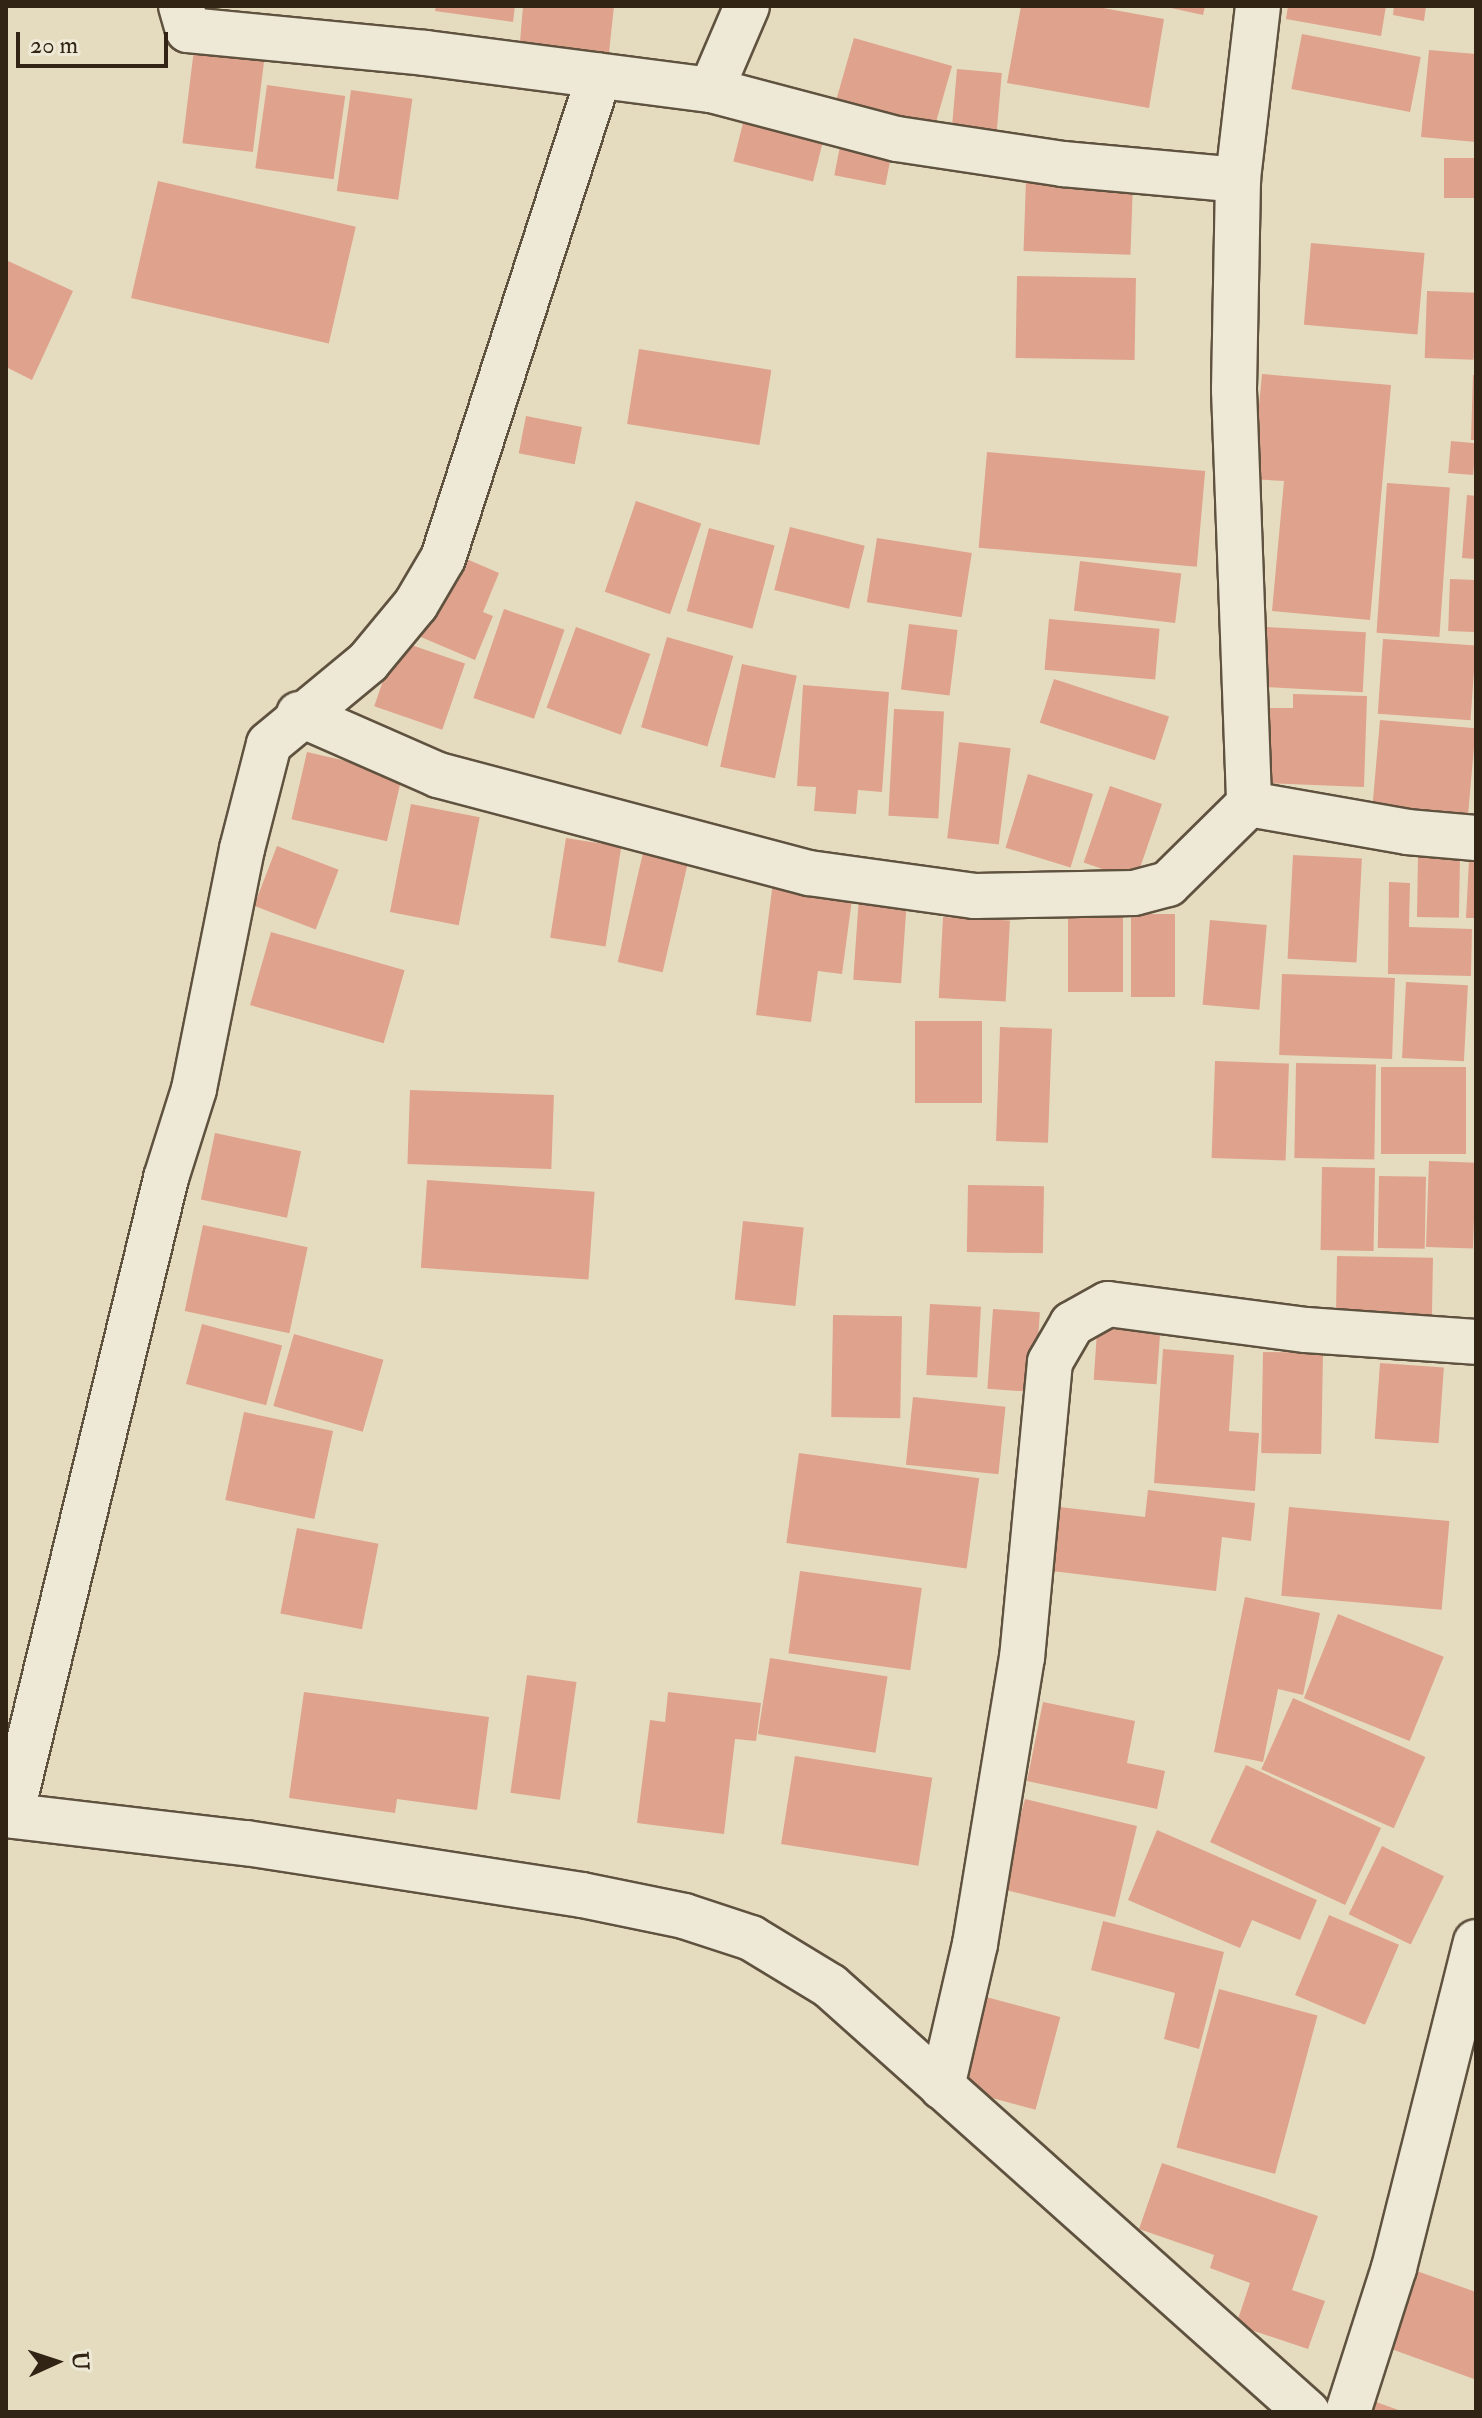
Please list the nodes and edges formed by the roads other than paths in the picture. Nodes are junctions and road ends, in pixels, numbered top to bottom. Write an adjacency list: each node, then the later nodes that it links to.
1 (181, 6): 4 (street)
2 (747, 6): 5 (street)
3 (1258, 6): 6 (street)
4 (599, 76): 5 (street); 7 (street)
5 (711, 90): 6 (street)
6 (1238, 180): 8 (street)
7 (299, 714): 8 (street); 11 (street)
8 (1249, 804): 9 (street)
9 (1476, 838)
10 (1476, 1342): 13 (street)
11 (8, 1815): 13 (street)
12 (1476, 1942): 15 (street)
13 (942, 2087): 14 (street)
14 (1307, 2412)
15 (1348, 2412)

